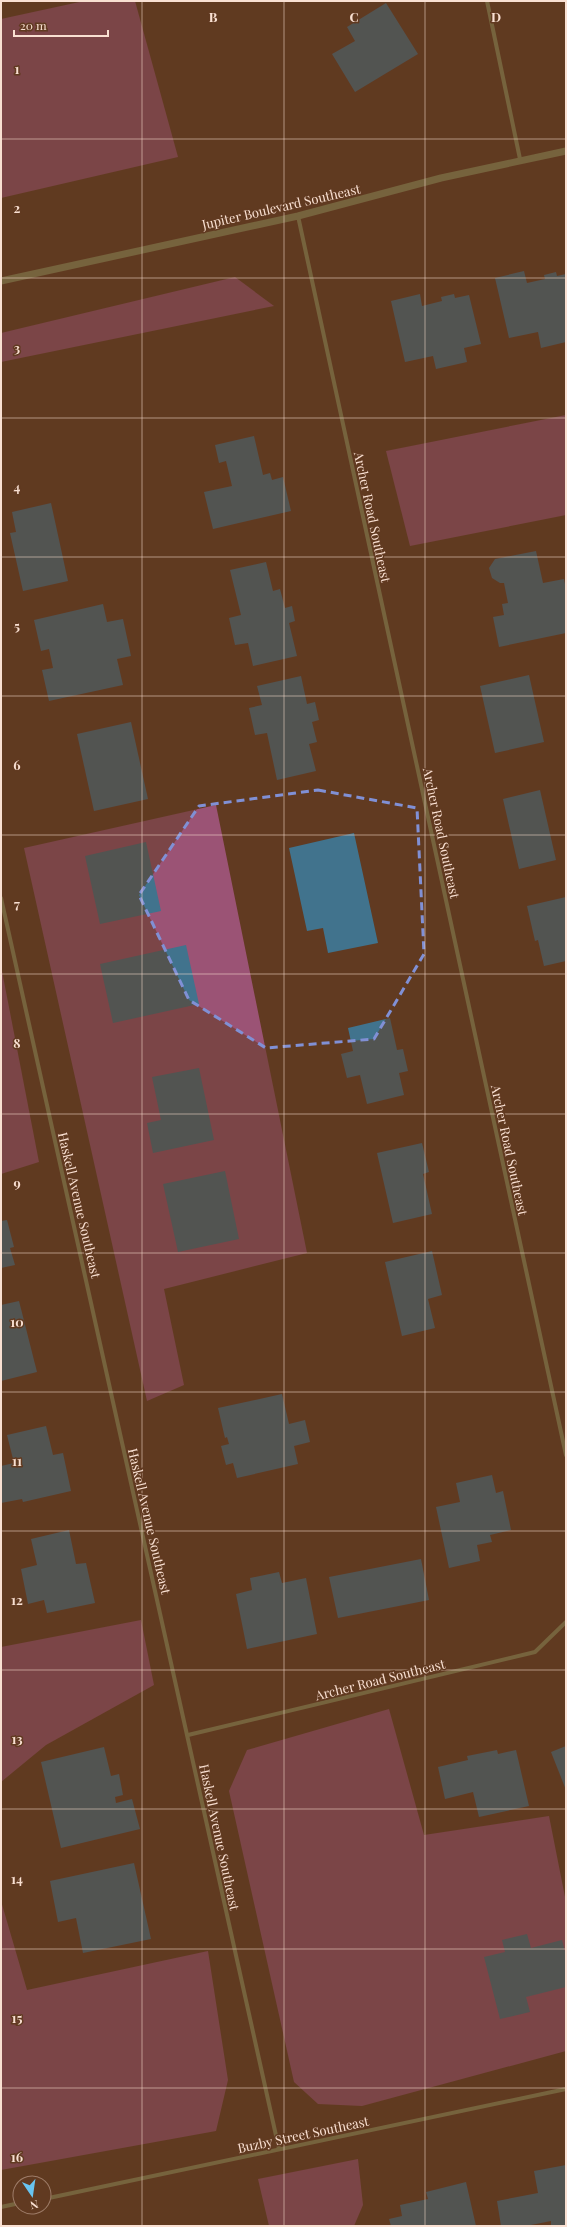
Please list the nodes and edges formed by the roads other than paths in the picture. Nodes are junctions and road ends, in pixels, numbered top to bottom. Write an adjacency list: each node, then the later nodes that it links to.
1 (486, 1): 3 (street)
2 (566, 151): 3 (street, Jupiter Boulevard Southeast)
3 (520, 159): 4 (street, Jupiter Boulevard Southeast)
4 (298, 216): 5 (street, Jupiter Boulevard Southeast); 7 (street, Archer Road Southeast)
5 (1, 281)
6 (1, 898): 9 (street, Haskell Avenue Southeast)
7 (566, 1455)
8 (566, 1622): 9 (street, Archer Road Southeast)
9 (188, 1735): 11 (street, Haskell Avenue Southeast)
10 (566, 2089): 11 (street, Buzby Street Southeast)
11 (279, 2149): 12 (street, Buzby Street Southeast)
12 (52, 2197)
13 (12, 2205): 14 (street)
14 (1, 2207)

